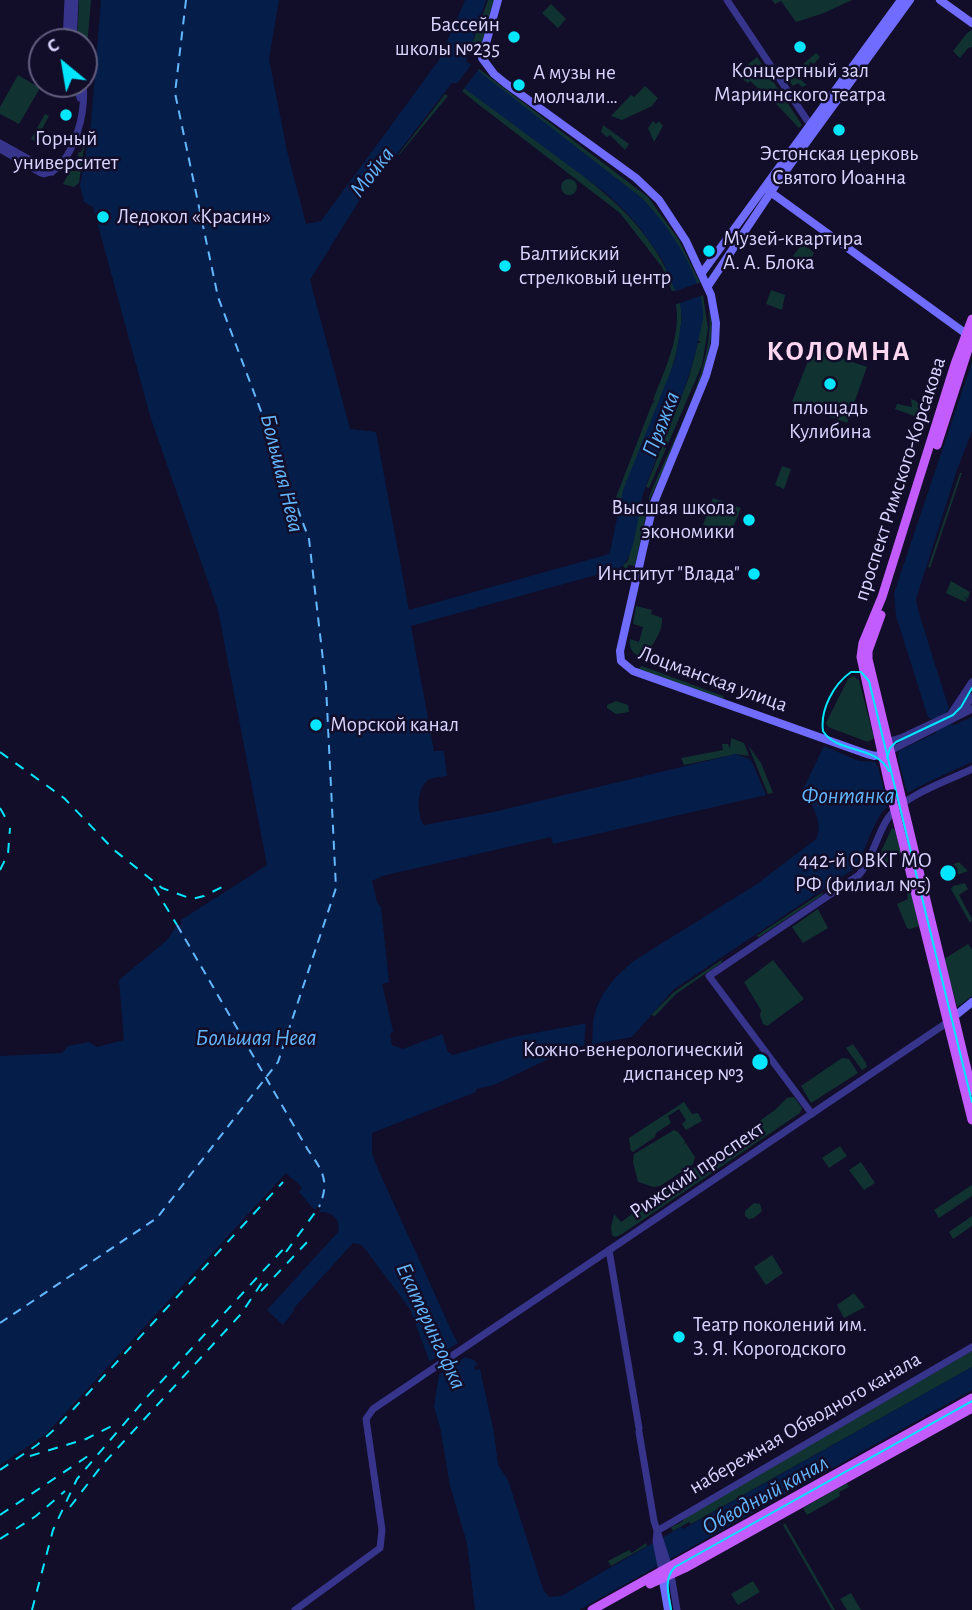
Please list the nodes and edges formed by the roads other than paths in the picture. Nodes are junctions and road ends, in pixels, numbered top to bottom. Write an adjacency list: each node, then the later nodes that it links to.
1 (68, 0): 11 (street)
2 (75, 0): 12 (street)
3 (498, 0): 21 (main road)
4 (727, 0): 16 (street)
5 (901, 0): 16 (main road)
6 (910, 0): 16 (main road)
7 (940, 0): 10 (main road)
8 (949, 0): 9 (main road)
9 (972, 17)
10 (972, 23)
11 (67, 28)
12 (74, 28)
13 (80, 98): 15 (street)
14 (81, 98): 15 (street)
15 (81, 102): 19 (street)
16 (815, 125): 20 (main road)
17 (0, 143): 19 (street)
18 (0, 149): 19 (street)
19 (52, 172)
20 (769, 188): 21 (main road); 22 (main road); 23 (main road)
21 (702, 273): 22 (main road)
22 (708, 286): 29 (main road, Лоцманская улица)
23 (970, 331): 29 (main road, проспект Римского-Корсакова); 29 (main road, проспект Римского-Корсакова)
24 (972, 682): 28 (street)
25 (972, 697): 27 (street)
26 (972, 709): 27 (street)
27 (958, 716): 28 (street)
28 (949, 718): 29 (street)
29 (886, 751): 31 (main road)
30 (972, 769): 31 (street)
31 (897, 804): 34 (main road); 36 (street)
32 (972, 1002): 34 (main road, Рижский проспект)
33 (972, 1009): 34 (main road, Рижский проспект)
34 (952, 1019): 35 (main road); 36 (street, Рижский проспект); 37 (main road)
35 (972, 1091)
36 (812, 1114): 38 (street, Рижский проспект)
37 (972, 1121)
38 (609, 1250): 42 (street); 44 (street, Рижский проспект)
39 (972, 1347): 42 (street, набережная Обводного канала)
40 (972, 1398): 43 (main road)
41 (972, 1408): 43 (main road)
42 (658, 1537): 43 (street)
43 (665, 1569): 45 (main road); 46 (main road); 47 (main road); 48 (street)
44 (295, 1610)
45 (592, 1610)
46 (602, 1610)
47 (668, 1610)
48 (677, 1610)

